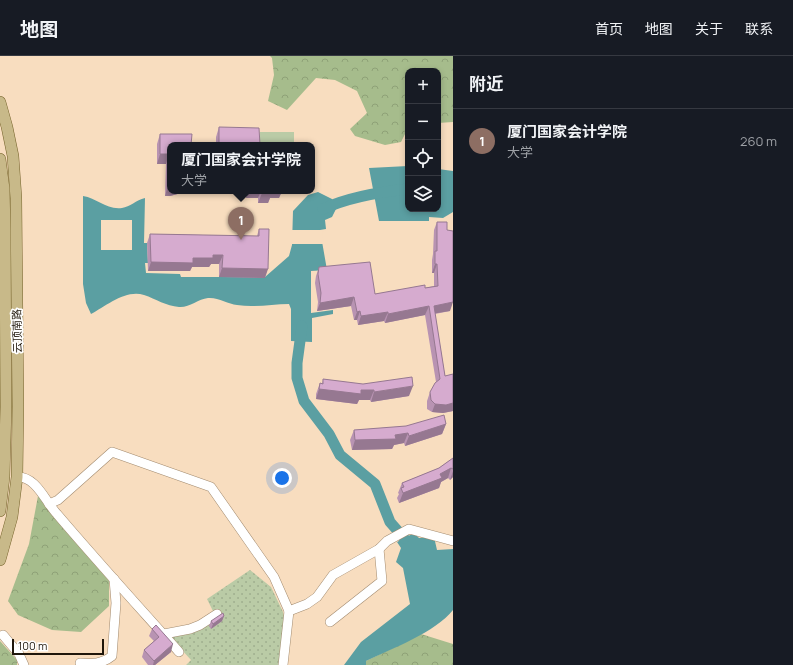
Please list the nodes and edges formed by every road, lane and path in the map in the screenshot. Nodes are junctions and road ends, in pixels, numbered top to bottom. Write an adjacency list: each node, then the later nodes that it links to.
1 (0, 102): 3 (main road, 云顶南路)
2 (0, 159): 4 (main road, 云顶南路)
3 (18, 406): 4 (main road); 5 (main road, 云顶南路)
4 (6, 407): 7 (main road, 云顶南路)
5 (17, 477): 6 (street); 10 (main road, 云顶南路)
6 (49, 504): 11 (street); 12 (street)
7 (0, 511)
8 (453, 541): 9 (street)
9 (379, 549): 12 (street); 14 (street)
10 (0, 560)
11 (114, 579): 15 (street); 18 (street)
12 (289, 611): 20 (street)
13 (217, 614): 15 (street)
14 (330, 622)
15 (164, 634): 17 (street)
16 (3, 635): 19 (street)
17 (179, 652)
18 (80, 663)
19 (24, 665)
20 (283, 665)

